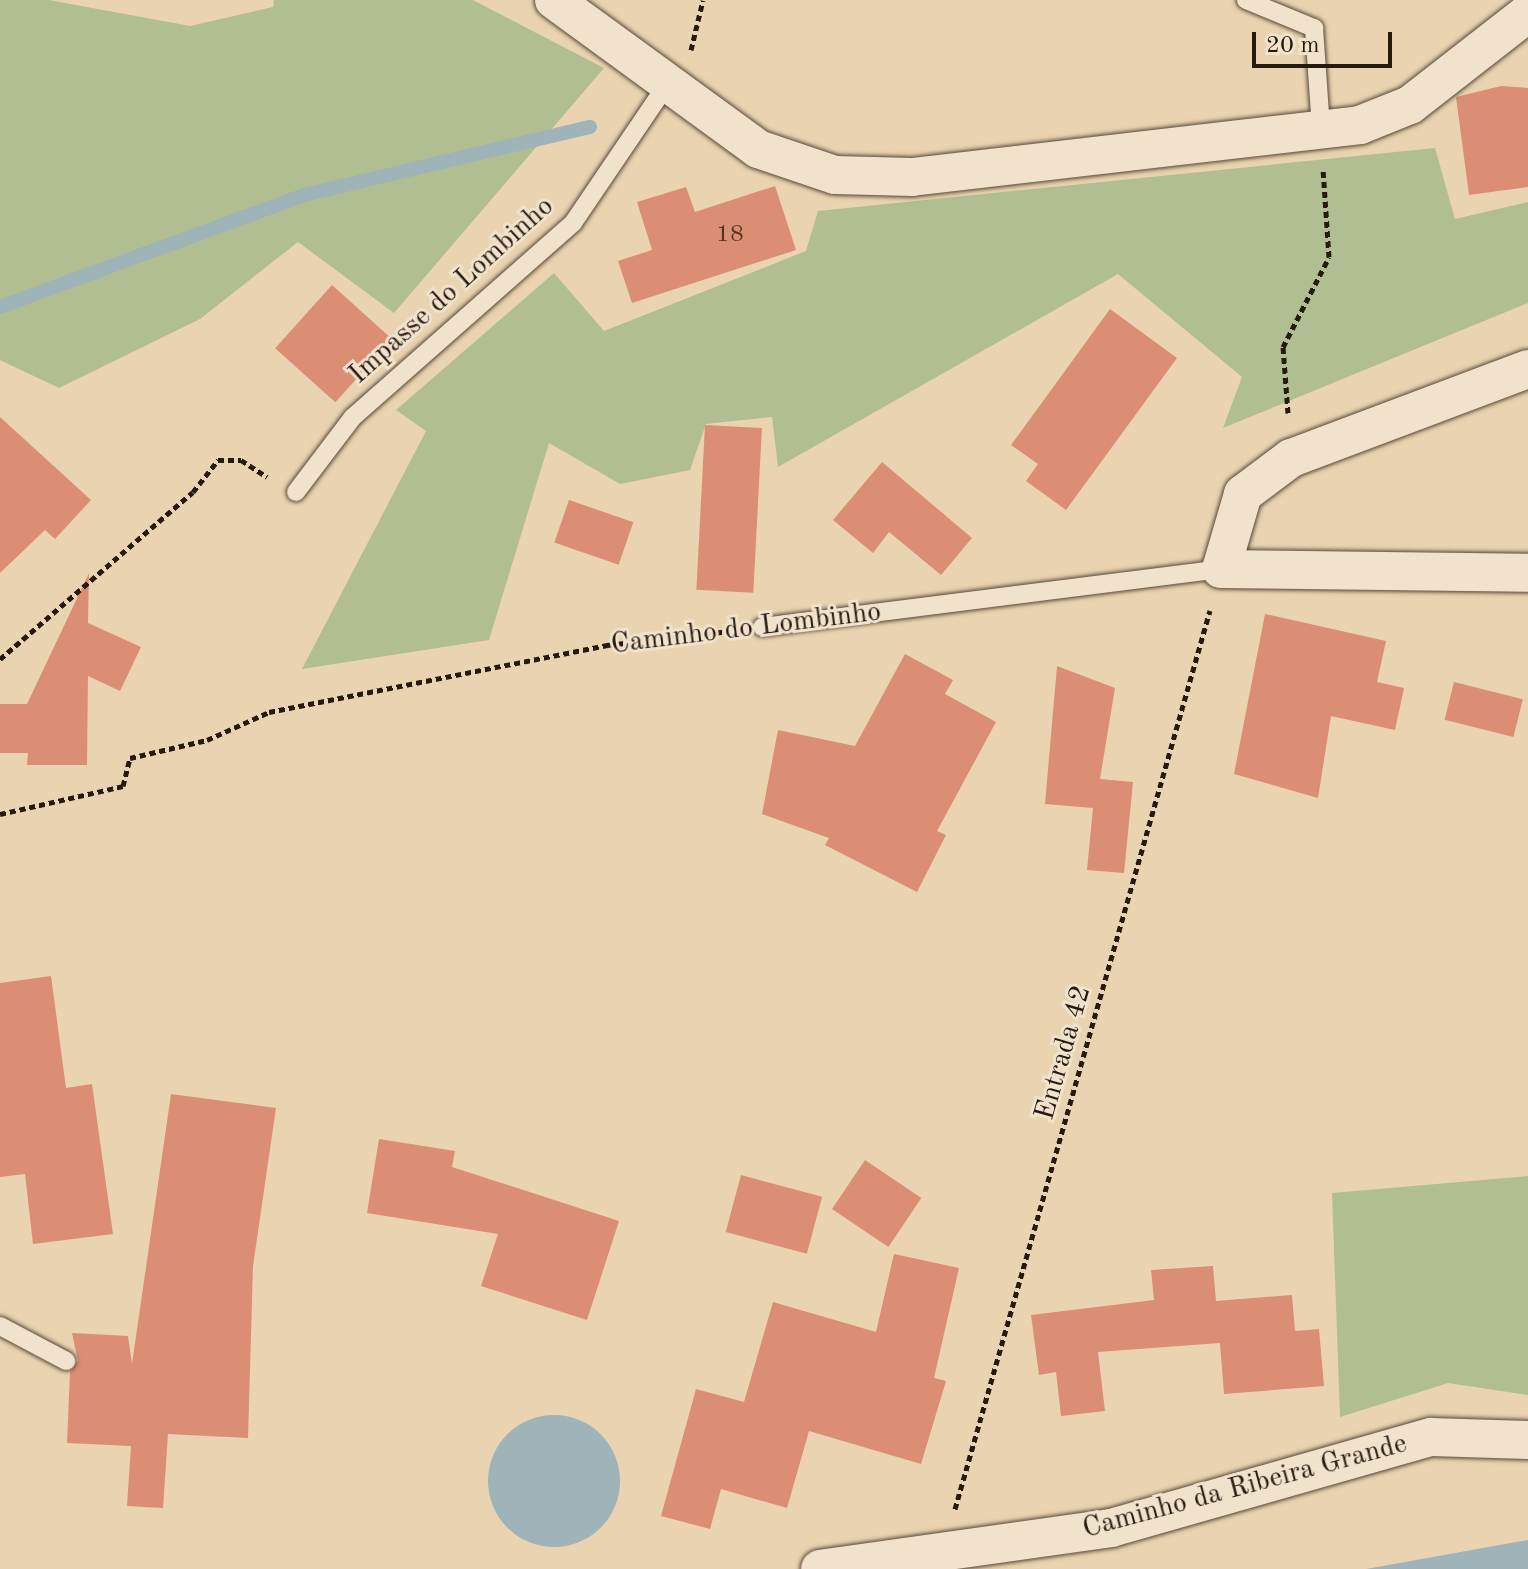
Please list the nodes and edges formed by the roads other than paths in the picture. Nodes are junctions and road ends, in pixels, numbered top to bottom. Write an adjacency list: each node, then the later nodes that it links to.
1 (554, 0): 4 (street)
2 (1246, 0): 5 (lane)
3 (1528, 13): 5 (street)
4 (665, 87): 5 (street); 7 (lane, Impasse do Lombinho)
5 (1321, 129)
6 (1528, 369): 8 (street)
7 (296, 492)
8 (1221, 569): 9 (street, Caminho do Lombinho); 10 (lane, Caminho do Lombinho)
9 (1528, 573)
10 (762, 627)
11 (0, 1326): 12 (lane)
12 (66, 1361)
13 (1528, 1440): 14 (street, Caminho da Ribeira Grande)
14 (820, 1569)

